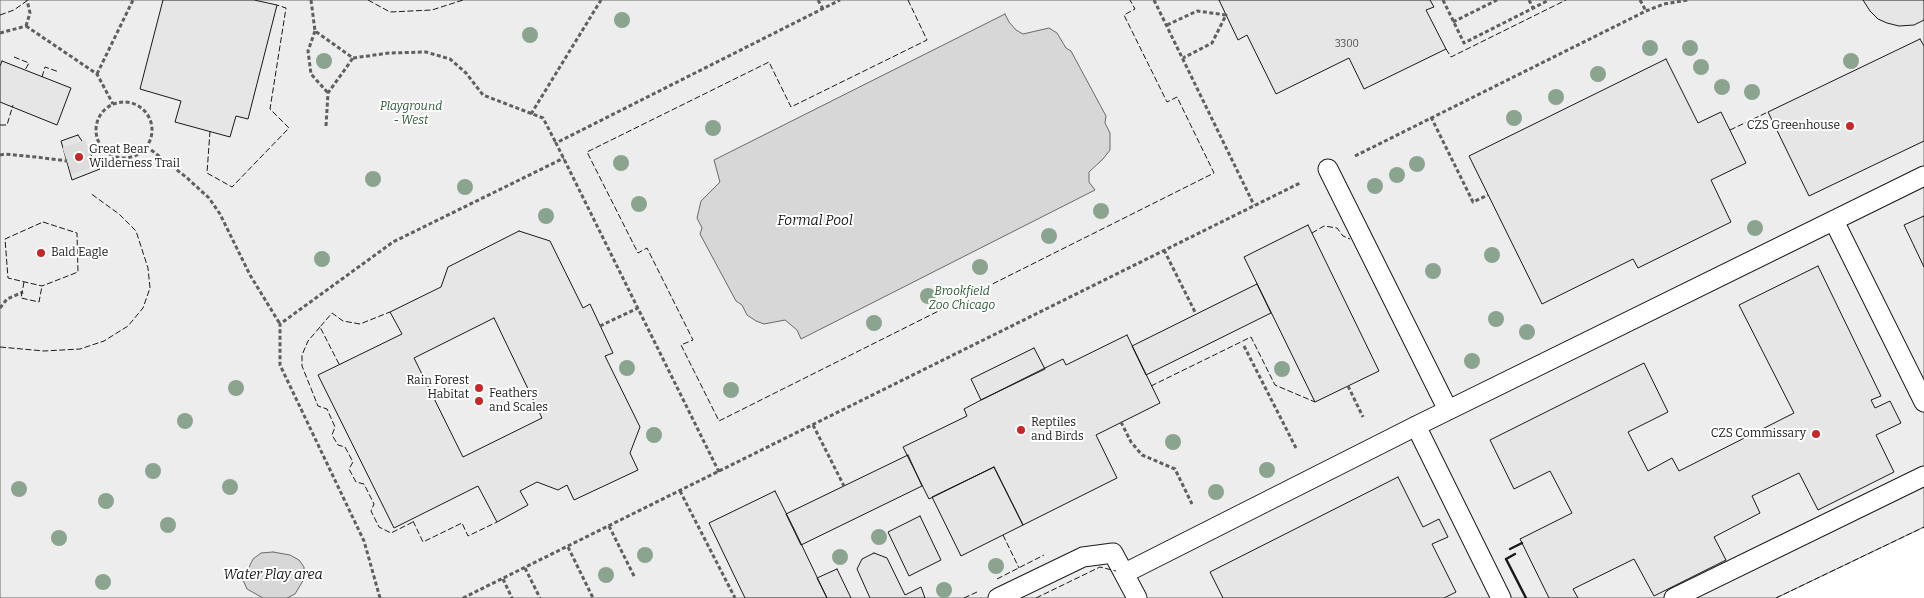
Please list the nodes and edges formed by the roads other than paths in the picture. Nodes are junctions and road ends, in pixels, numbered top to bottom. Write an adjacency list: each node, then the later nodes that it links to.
1 (1328, 169): 5 (lane)
2 (1924, 176): 3 (lane)
3 (1834, 220): 4 (lane); 5 (lane)
4 (1924, 402)
5 (1448, 410): 6 (lane)
6 (1416, 426): 8 (lane); 11 (lane)
7 (1924, 476): 12 (lane)
8 (1125, 573): 9 (lane); 10 (lane)
9 (998, 598)
10 (1137, 598)
11 (1501, 598)
12 (1674, 598)

